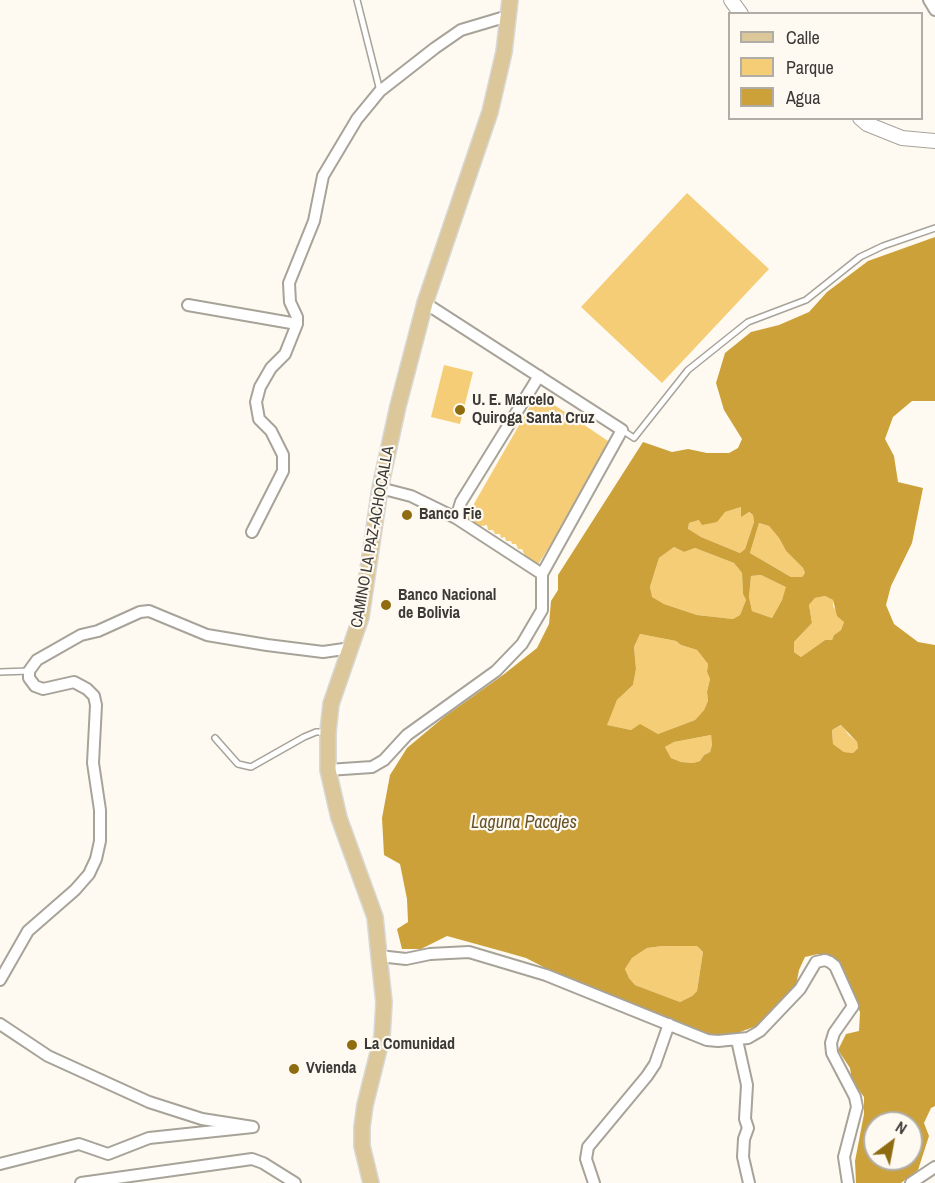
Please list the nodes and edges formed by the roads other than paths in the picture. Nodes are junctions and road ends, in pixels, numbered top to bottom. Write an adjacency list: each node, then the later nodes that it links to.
1 (357, 0): 5 (lane)
2 (929, 0): 4 (street)
3 (509, 8): 5 (street); 9 (main road, CAMINO LA PAZ-ACHOCALLA)
4 (935, 10)
5 (380, 91): 11 (street)
6 (862, 120): 7 (main road)
7 (935, 141)
8 (935, 228): 13 (lane)
9 (425, 303): 12 (street); 14 (main road, CAMINO LA PAZ-ACHOCALLA)
10 (188, 305): 11 (street)
11 (297, 324): 16 (street)
12 (539, 376): 13 (street); 15 (street)
13 (622, 430): 17 (street)
14 (380, 488): 15 (street); 18 (main road, CAMINO LA PAZ-ACHOCALLA)
15 (456, 518): 17 (street)
16 (252, 532)
17 (542, 574): 23 (street)
18 (351, 648): 19 (street); 21 (main road, CAMINO LA PAZ-ACHOCALLA)
19 (29, 671): 20 (lane); 25 (street)
20 (0, 672)
21 (328, 732): 22 (lane); 23 (main road, CAMINO LA PAZ-ACHOCALLA)
22 (215, 738)
23 (328, 770): 24 (main road, CAMINO LA PAZ-ACHOCALLA)
24 (379, 956): 27 (street); 33 (main road, CAMINO LA PAZ-ACHOCALLA)
25 (0, 980)
26 (0, 1024): 29 (street)
27 (669, 1024): 28 (street); 34 (street)
28 (737, 1041): 35 (street); 36 (street)
29 (0, 1164)
30 (935, 1167): 37 (street)
31 (81, 1183): 32 (street)
32 (295, 1183)
33 (371, 1183)
34 (594, 1183)
35 (749, 1183)
36 (848, 1183)
37 (911, 1183)

